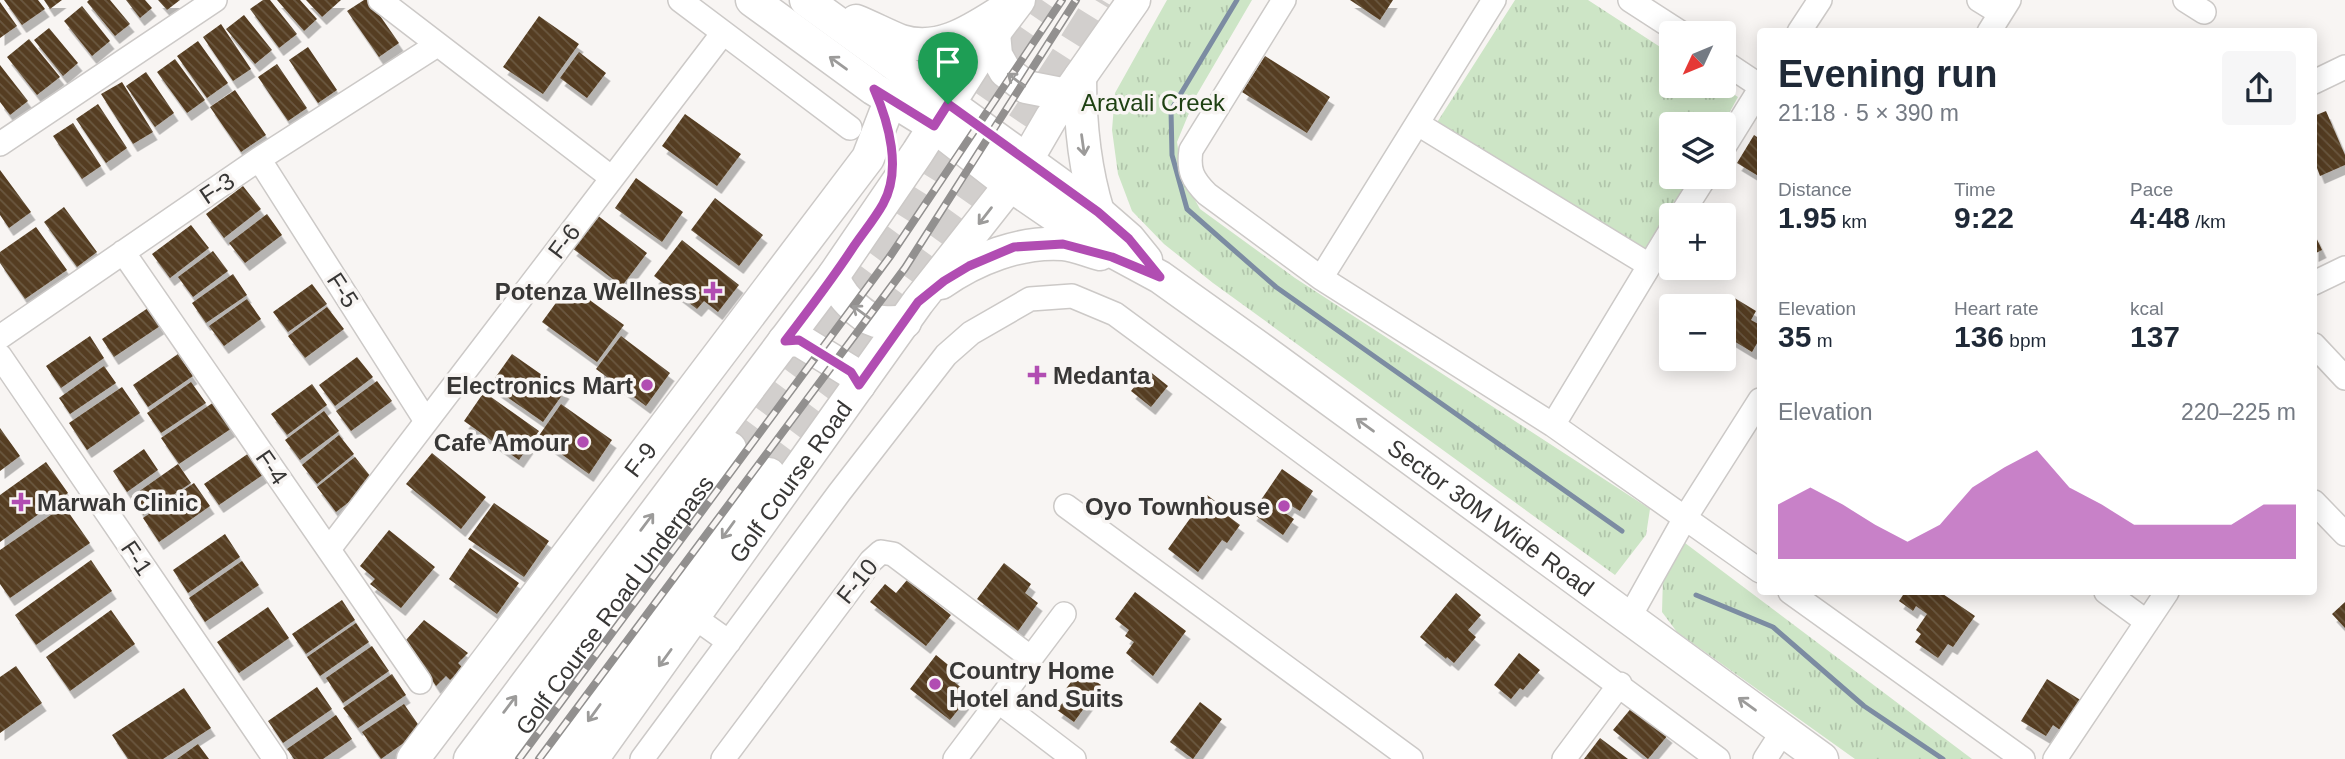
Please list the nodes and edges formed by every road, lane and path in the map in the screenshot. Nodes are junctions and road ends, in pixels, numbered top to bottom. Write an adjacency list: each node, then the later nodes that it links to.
1 (215, 0): 30 (street)
2 (380, 0): 18 (street)
3 (680, 0): 16 (street)
4 (752, 0): 25 (main road, one-way to 4)
5 (806, 0): 6 (main road); 26 (main road)
6 (1018, 0): 17 (main road)
7 (1135, 0): 22 (main road, Golf Course Road)
8 (1284, 0): 42 (street)
9 (1494, 0): 27 (street)
10 (1630, 0): 14 (street)
11 (1820, 0): 15 (street)
12 (1979, 0): 13 (street)
13 (1999, 15)
14 (1662, 21)
15 (1802, 28)
16 (723, 33): 29 (street); 33 (street, F-6)
17 (994, 33): 22 (main road, one-way to 17); 26 (main road)
18 (437, 45): 31 (street, F-3); 33 (street)
19 (2345, 67): 21 (street)
20 (1736, 71): 23 (street)
21 (2317, 81)
22 (1073, 86): 32 (main road, Golf Course Road); 35 (main road, one-way to 35)
23 (1757, 86)
24 (1757, 93): 28 (street)
25 (880, 102): 26 (main road); 34 (main road); 76 (main road, F-9)
26 (941, 115): 32 (main road); 34 (main road)
27 (1418, 124): 38 (street); 42 (street)
28 (1736, 127)
29 (850, 128)
30 (0, 144)
31 (259, 159): 37 (street, F-3); 52 (street, F-5)
32 (1018, 173): 35 (main road); 41 (main road); 44 (main road, Golf Course Road, one-way to 44)
33 (612, 178): 52 (street, F-6)
34 (884, 202): 40 (main road)
35 (1098, 212): 41 (main road)
36 (1659, 249): 38 (street)
37 (123, 252): 45 (street, F-3); 60 (street, F-4)
38 (1649, 265): 53 (street)
39 (2345, 268): 43 (street)
40 (834, 275): 44 (main road, one-way to 40); 46 (main road)
41 (1160, 277): 44 (main road); 67 (main road, Sector 30M Wide Road, one-way to 41)
42 (1321, 278): 53 (street)
43 (2317, 282)
44 (912, 312): 50 (main road, Golf Course Road)
45 (0, 337)
46 (785, 341): 50 (main road); 77 (main road, one-way to 46)
47 (2317, 348): 49 (street)
48 (0, 356): 75 (street, F-1)
49 (2345, 378)
50 (859, 385): 66 (main road, Golf Course Road)
51 (1757, 405): 58 (street)
52 (426, 421): 60 (street, F-6)
53 (1553, 425): 58 (street)
54 (730, 448): 78 (main road, Golf Course Road Underpass)
55 (769, 474): 79 (main road, Golf Course Road Underpass, one-way to 79)
56 (2317, 505): 59 (street)
57 (1066, 506): 85 (street)
58 (1685, 517): 61 (street); 67 (street)
59 (2345, 534)
60 (329, 549): 71 (street, F-4)
61 (1757, 569)
62 (1794, 595): 90 (street)
63 (2110, 595): 68 (street)
64 (2165, 595): 68 (street)
65 (1064, 614): 70 (street)
66 (694, 617): 69 (street); 80 (main road, Golf Course Road, one-way to 80)
67 (1629, 618): 74 (main road, Sector 30M Wide Road, one-way to 67)
68 (2147, 622): 91 (street)
69 (729, 642): 72 (street); 81 (street)
70 (1031, 658): 73 (street); 82 (street, F-10)
71 (420, 682)
72 (1619, 684): 86 (street); 87 (street)
73 (998, 701): 83 (street); 84 (street)
74 (1783, 731): 88 (street); 89 (main road, Sector 30M Wide Road)
75 (275, 759)
76 (413, 759)
77 (470, 759)
78 (500, 759)
79 (560, 759)
80 (592, 759)
81 (642, 759)
82 (723, 759)
83 (955, 759)
84 (1074, 759)
85 (1411, 759)
86 (1564, 759)
87 (1718, 759)
88 (1765, 759)
89 (1822, 759)
90 (2023, 759)
91 (2055, 759)

